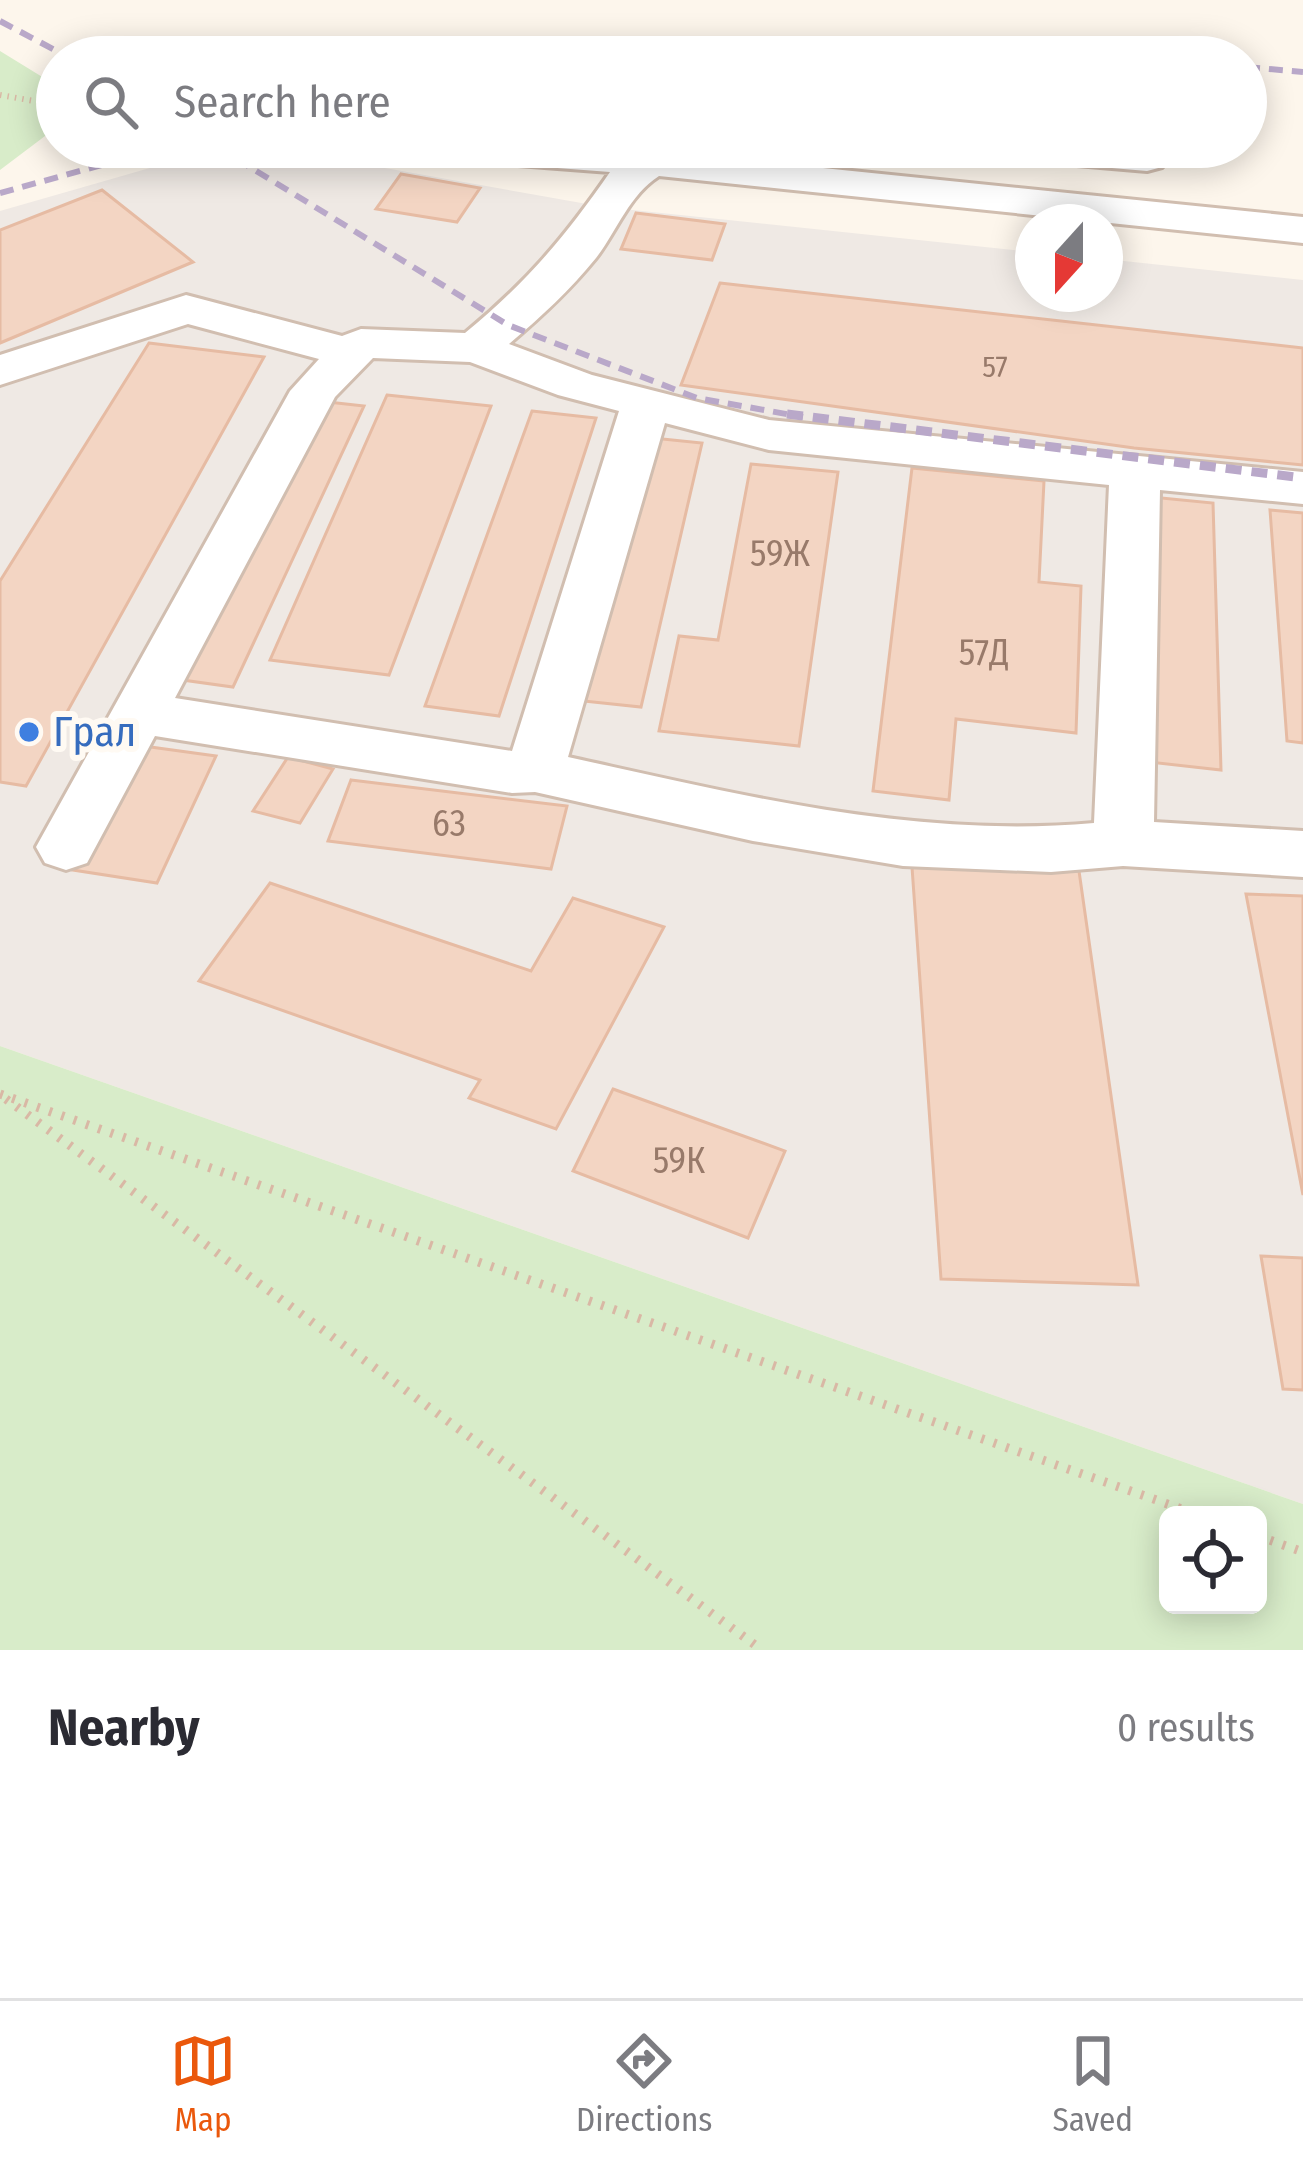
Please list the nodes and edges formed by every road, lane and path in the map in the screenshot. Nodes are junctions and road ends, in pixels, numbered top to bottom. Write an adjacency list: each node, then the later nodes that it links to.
1 (0, 95): 2 (path)
2 (36, 102)
3 (639, 168): 6 (street)
4 (766, 168): 5 (street)
5 (1303, 230)
6 (476, 348): 7 (street); 9 (street)
7 (352, 353): 8 (street); 12 (street)
8 (0, 371)
9 (646, 404): 10 (street); 13 (street)
10 (1136, 472): 11 (street); 14 (street)
11 (1303, 488)
12 (139, 713): 13 (street); 15 (street)
13 (535, 771): 14 (street)
14 (1123, 843): 16 (street)
15 (66, 847)
16 (1303, 854)
17 (0, 1094): 18 (path); 21 (path)
18 (1173, 1506)
19 (1267, 1539): 20 (path)
20 (1303, 1552)
21 (762, 1650)

